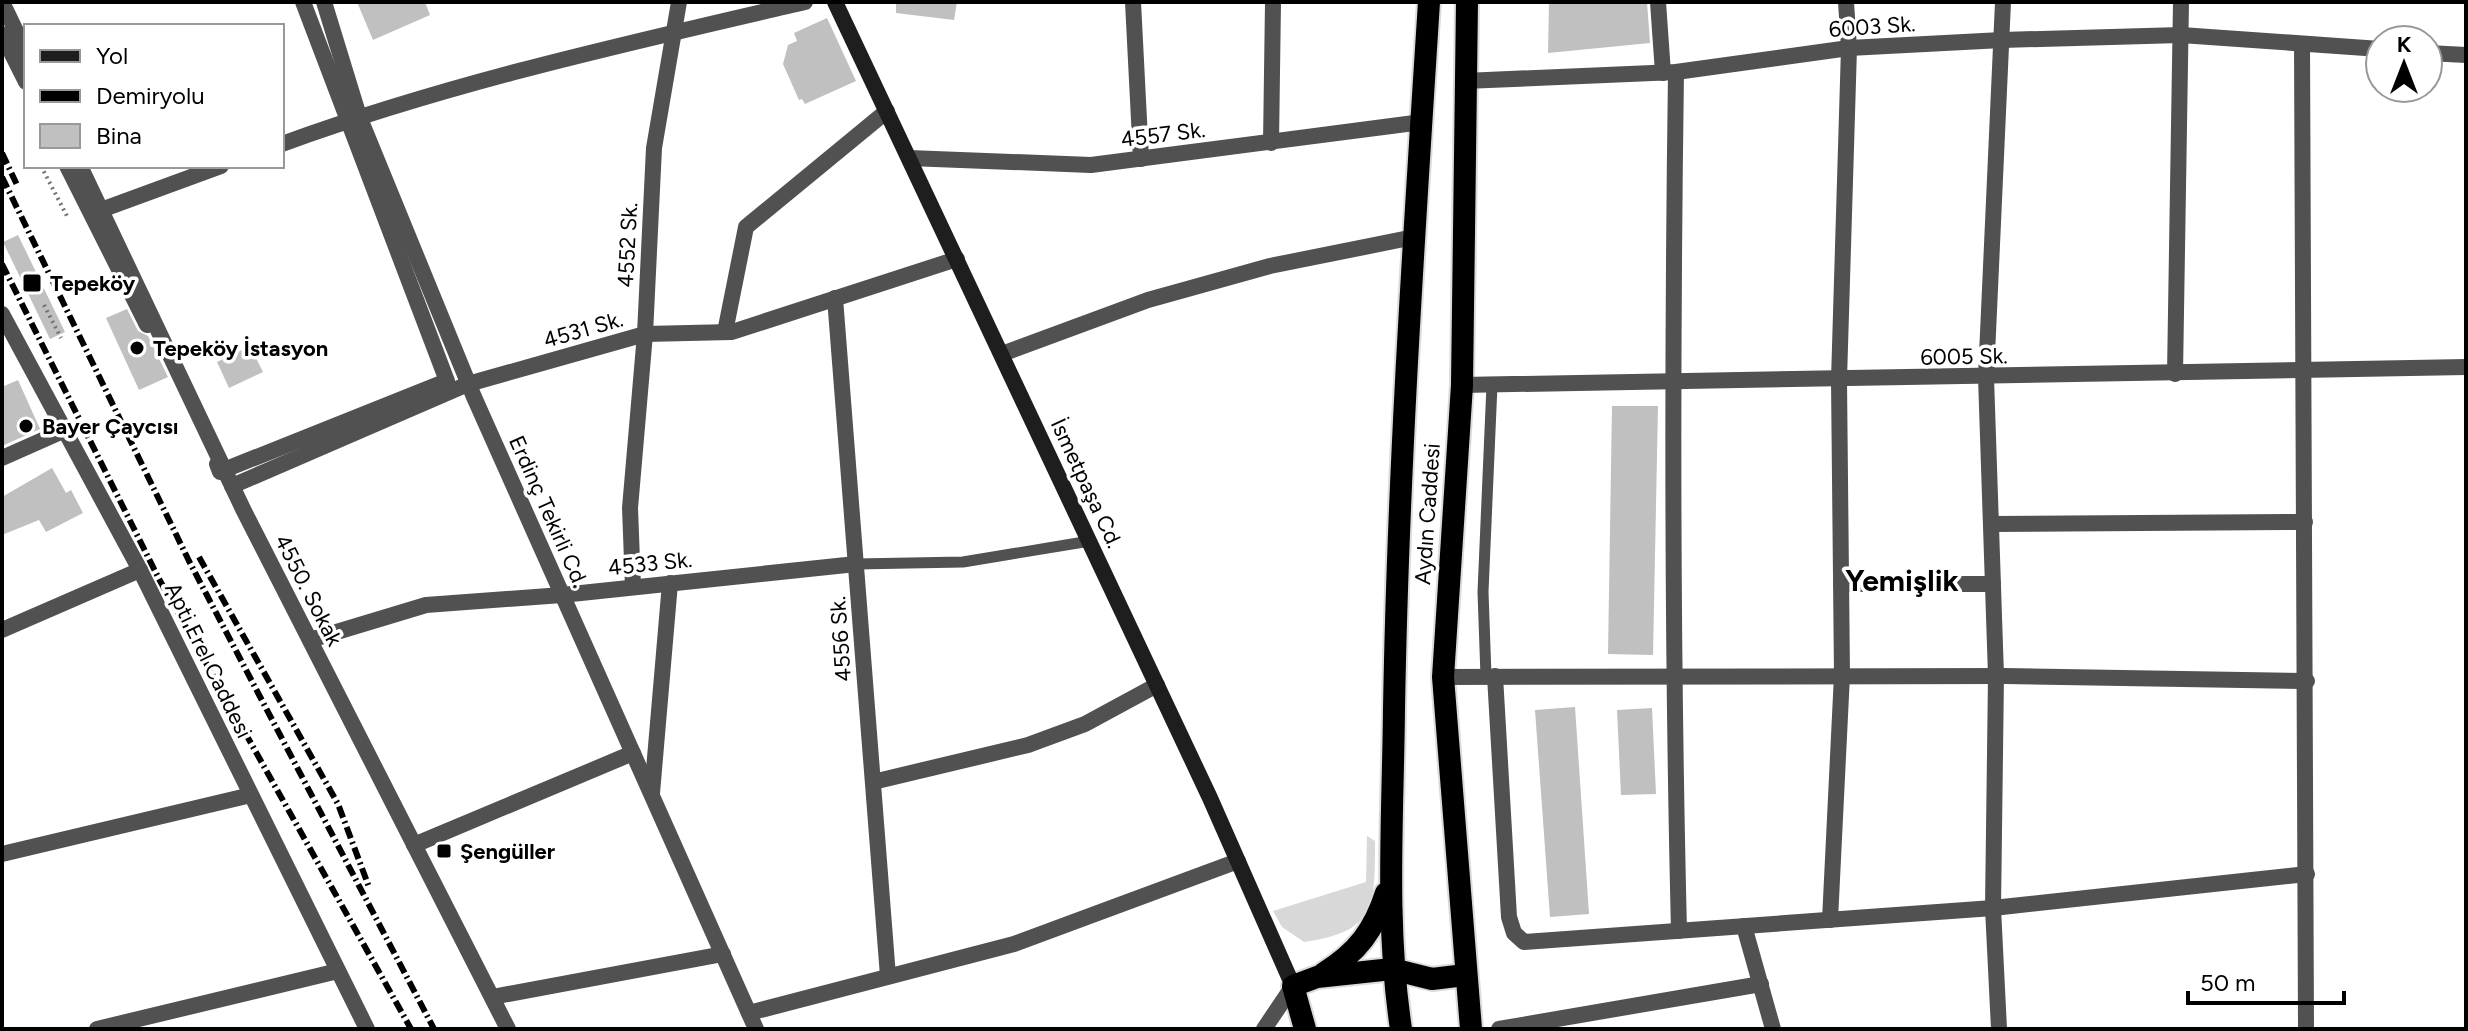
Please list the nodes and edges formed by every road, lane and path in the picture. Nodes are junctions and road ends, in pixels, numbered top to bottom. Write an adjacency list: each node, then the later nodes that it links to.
1 (2, 2): 20 (street)
2 (303, 2): 29 (street)
3 (324, 2): 29 (street, Erdinç Tekirli Cd.)
4 (679, 2): 15 (street, 4552 Sk.)
5 (805, 2): 15 (street)
6 (835, 2): 28 (main road, İsmetpaşa Cd.)
7 (1133, 2): 34 (street)
8 (1273, 2): 32 (street)
9 (1429, 2): 30 (highway, Aydın Caddesi)
10 (1467, 2): 27 (highway, Aydın Caddesi)
11 (1658, 2): 25 (street)
12 (1846, 2): 21 (street)
13 (2003, 2): 18 (street)
14 (2181, 2): 17 (street)
15 (672, 33): 29 (street); 47 (street, 4552 Sk.)
16 (2, 34): 26 (street)
17 (2181, 35): 18 (street, 6003 Sk.); 19 (street, 6003 Sk.); 52 (street)
18 (2002, 40): 21 (street, 6003 Sk.); 53 (street)
19 (2302, 44): 22 (street, 6003 Sk.); 51 (street)
20 (24, 48)
21 (1849, 48): 25 (street, 6003 Sk.); 54 (street)
22 (2364, 48)
23 (2444, 54): 24 (street)
24 (2466, 55)
25 (1670, 73): 27 (street, 6003 Sk.); 55 (street)
26 (24, 78)
27 (1464, 81): 57 (highway, Aydın Caddesi)
28 (887, 111): 33 (main road, İsmetpaşa Cd.); 46 (street)
29 (352, 118): 31 (street); 56 (street, Erdinç Tekirli Cd.); 61 (street)
30 (1422, 122): 32 (street, 4557 Sk.); 41 (highway, Aydın Caddesi)
31 (284, 143)
32 (1271, 143): 34 (street, 4557 Sk.)
33 (909, 158): 34 (street, 4557 Sk.); 42 (main road, İsmetpaşa Cd.)
34 (1141, 159)
35 (42, 168): 40 (path)
36 (68, 168): 61 (street)
37 (81, 168): 39 (street, 4550. Sokak)
38 (216, 168): 39 (street)
39 (101, 210): 61 (street, 4550. Sokak)
40 (68, 218)
41 (1414, 237): 49 (street); 89 (highway, Aydın Caddesi)
42 (957, 259): 43 (street, 4531 Sk.); 49 (main road, İsmetpaşa Cd.)
43 (835, 298): 46 (street, 4531 Sk.); 65 (street, 4556 Sk.)
44 (44, 305): 48 (path)
45 (2, 314): 59 (street, Apti Erel Caddesi)
46 (725, 332): 47 (street, 4531 Sk.)
47 (645, 334): 56 (street, 4531 Sk.); 70 (street, 4552 Sk.)
48 (61, 338)
49 (1002, 354): 64 (main road, İsmetpaşa Cd.)
50 (2466, 367): 51 (street, 6005 Sk.)
51 (2303, 372): 52 (street, 6005 Sk.); 62 (street)
52 (2175, 374): 53 (street, 6005 Sk.)
53 (1986, 377): 54 (street, 6005 Sk.); 63 (street)
54 (1839, 380): 55 (street, 6005 Sk.); 68 (street)
55 (1672, 382): 58 (street, 6005 Sk.); 78 (street)
56 (468, 384): 61 (street, 4531 Sk.); 71 (street, Erdinç Tekirli Cd.)
57 (1462, 385): 58 (street, 6005 Sk.); 77 (highway, Aydın Caddesi)
58 (1492, 385): 75 (lane)
59 (63, 431): 60 (street); 66 (street, Apti Erel Caddesi)
60 (2, 458)
61 (228, 478): 73 (street, 4550. Sokak)
62 (2305, 522): 63 (street); 79 (street)
63 (1991, 524): 69 (street)
64 (1090, 541): 65 (lane); 80 (main road, İsmetpaşa Cd.)
65 (856, 564): 67 (street, 4533 Sk.); 82 (street, 4556 Sk.)
66 (140, 570): 72 (street); 83 (street, Apti Erel Caddesi)
67 (670, 583): 70 (street, 4533 Sk.); 84 (street)
68 (1841, 584): 69 (street); 74 (street)
69 (1993, 584): 76 (street)
70 (633, 587): 71 (street, 4533 Sk.)
71 (562, 595): 73 (street, 4533 Sk.); 81 (street, Erdinç Tekirli Cd.)
72 (2, 630)
73 (310, 640): 85 (street, 4550. Sokak)
74 (1842, 675): 76 (street); 78 (street); 91 (street)
75 (1491, 676): 77 (street); 78 (street); 93 (street)
76 (1996, 676): 79 (street); 90 (street)
77 (1443, 677): 97 (highway, Aydın Caddesi)
78 (1673, 677): 93 (street)
79 (2307, 681): 88 (street)
80 (1157, 685): 82 (street); 87 (main road, İsmetpaşa Cd.)
81 (633, 753): 84 (street, Erdinç Tekirli Cd.); 85 (street)
82 (873, 782): 98 (street, 4556 Sk.)
83 (251, 795): 86 (street); 96 (street, Apti Erel Caddesi)
84 (652, 795): 94 (street, Erdinç Tekirli Cd.)
85 (414, 845): 102 (street, 4550. Sokak)
86 (2, 854)
87 (1238, 861): 98 (street); 101 (main road, İsmetpaşa Cd.)
88 (2307, 874): 90 (street); 115 (street)
89 (1392, 876): 95 (highway, Aydın Caddesi); 99 (highway)
90 (1993, 908): 91 (street); 114 (street)
91 (1830, 920): 92 (street)
92 (1744, 926): 93 (street); 100 (street)
93 (1679, 931)
94 (723, 954): 102 (street); 103 (street, Erdinç Tekirli Cd.)
95 (1392, 969): 97 (highway); 99 (highway); 110 (highway, Aydın Caddesi)
96 (338, 971): 104 (street); 105 (street, Apti Erel Caddesi)
97 (1465, 975): 111 (highway, Aydın Caddesi)
98 (888, 976): 103 (street)
99 (1317, 977): 101 (highway)
100 (1761, 984): 112 (street); 113 (street)
101 (1293, 986): 108 (street); 109 (highway)
102 (492, 997): 106 (street, 4550. Sokak)
103 (749, 1013): 107 (street, Erdinç Tekirli Cd.)
104 (97, 1029)
105 (367, 1029)
106 (508, 1029)
107 (756, 1029)
108 (1264, 1029)
109 (1305, 1029)
110 (1401, 1029)
111 (1471, 1029)
112 (1499, 1029)
113 (1773, 1029)
114 (1999, 1029)
115 (2306, 1029)

